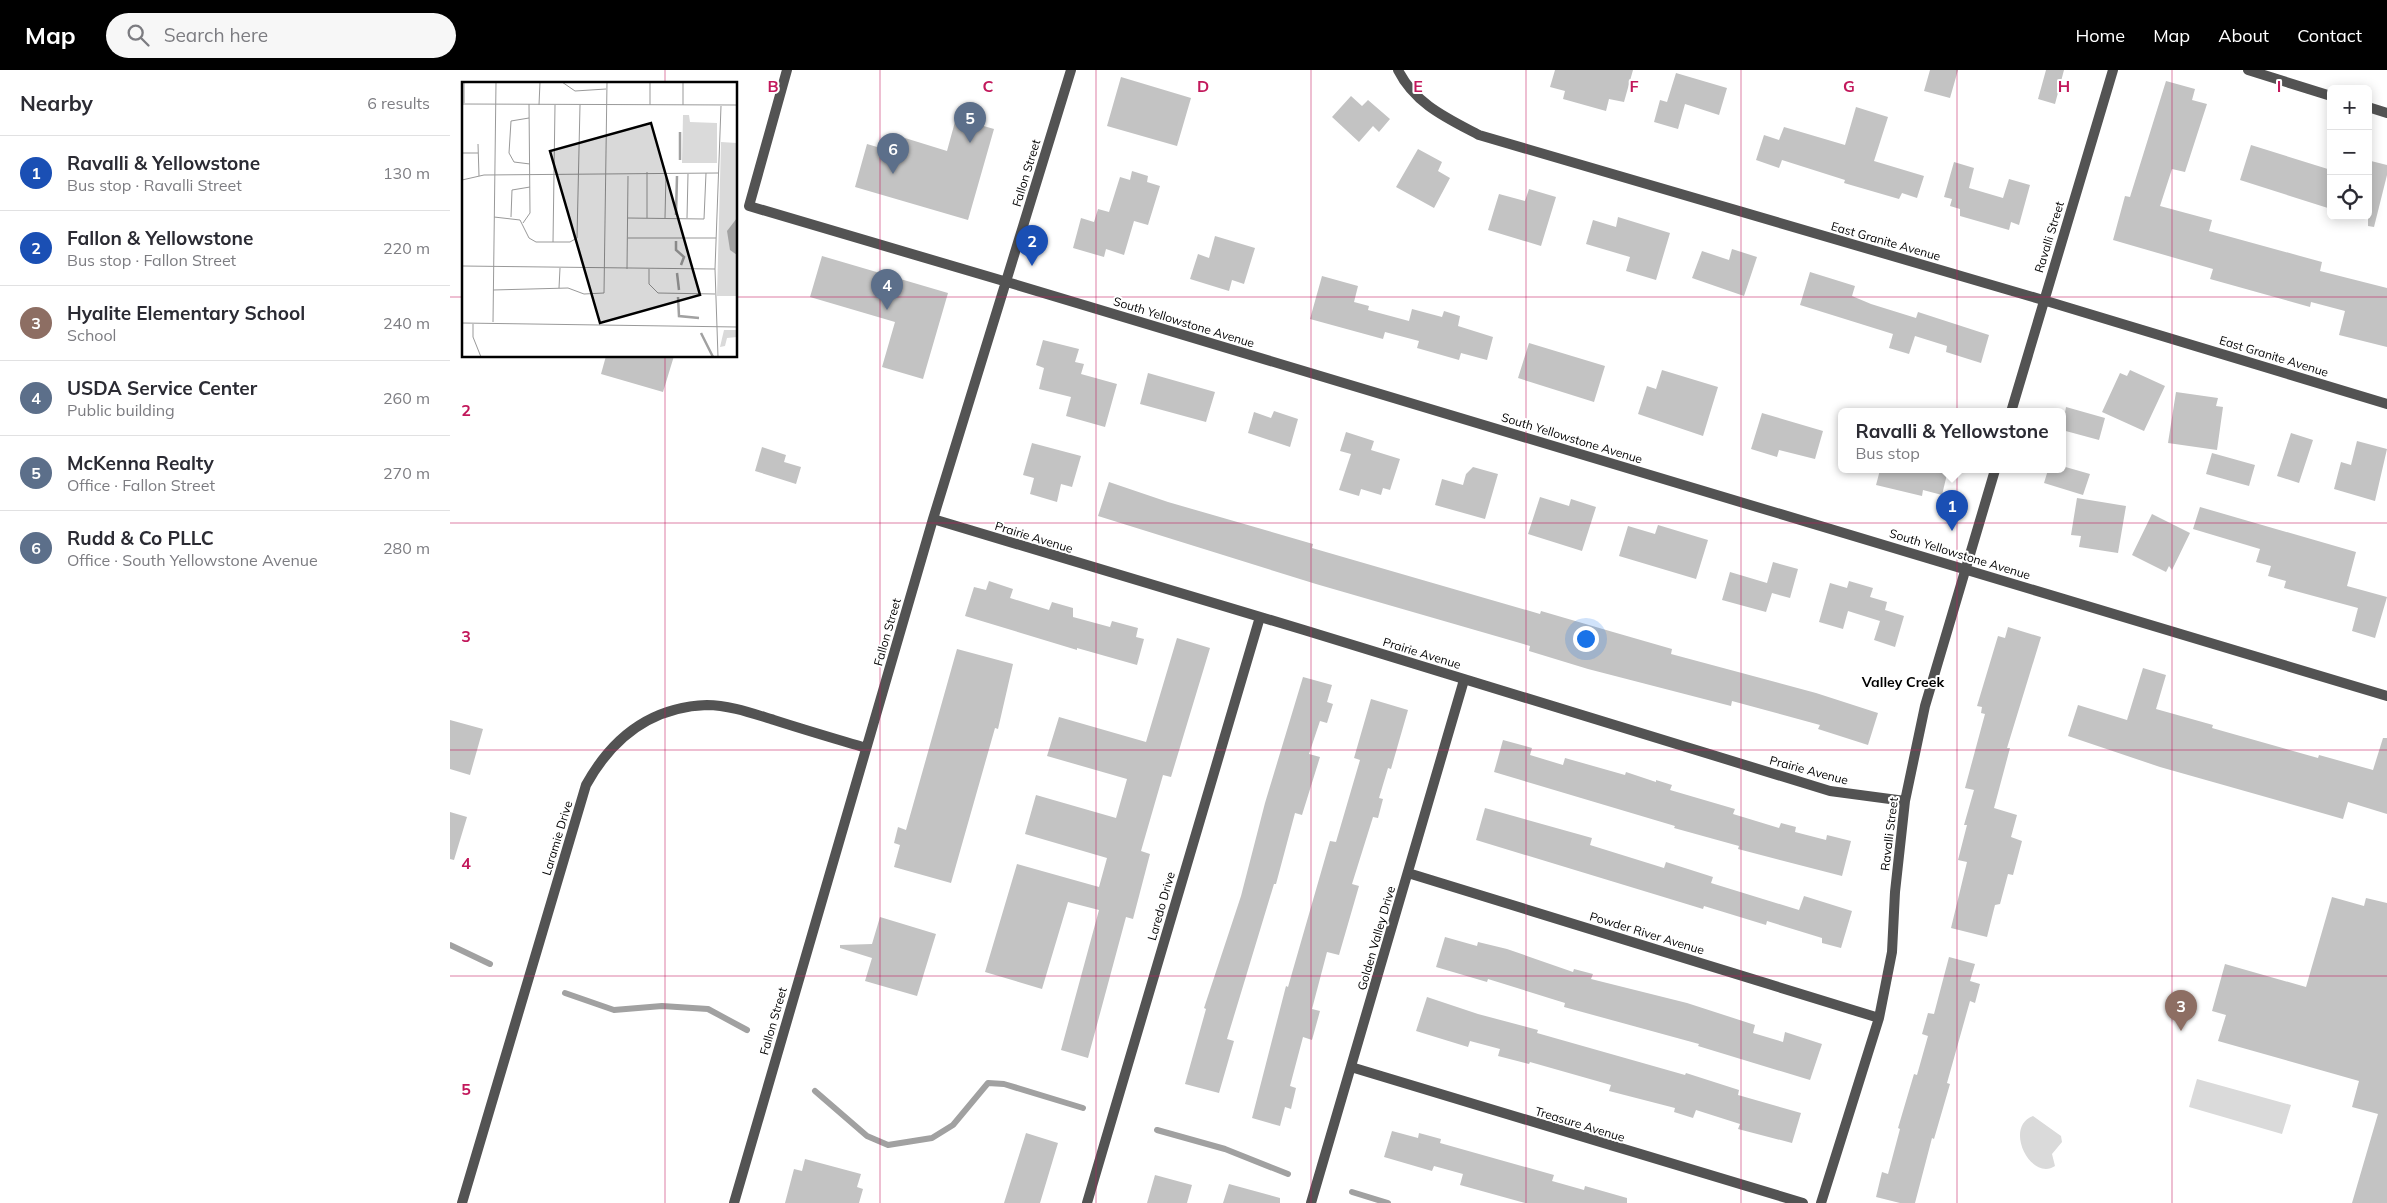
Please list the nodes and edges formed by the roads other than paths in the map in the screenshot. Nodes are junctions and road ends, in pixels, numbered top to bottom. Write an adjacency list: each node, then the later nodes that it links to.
1 (787, 70): 9 (street, South Yellowstone Avenue)
2 (1071, 70): 9 (street, Fallon Street)
3 (1398, 70): 10 (street, East Granite Avenue)
4 (2113, 70): 10 (street, Ravalli Street)
5 (2248, 70): 6 (street)
6 (2327, 95)
7 (2372, 108): 8 (street)
8 (2387, 113)
9 (1006, 282): 14 (street, Fallon Street); 15 (street, South Yellowstone Avenue)
10 (2043, 300): 11 (street, East Granite Avenue); 12 (street, Ravalli Street)
11 (2387, 404)
12 (2012, 408)
13 (1994, 473): 15 (street, Ravalli Street)
14 (934, 520): 16 (street, Prairie Avenue); 19 (street, Fallon Street)
15 (1967, 569): 18 (street, South Yellowstone Avenue); 20 (street, Ravalli Street)
16 (1260, 617): 17 (street, Prairie Avenue); 26 (street, Laredo Drive)
17 (1464, 680): 20 (street, Prairie Avenue); 21 (street, Golden Valley Drive)
18 (2387, 696)
19 (866, 748): 24 (street, Laramie Drive); 25 (street, Fallon Street)
20 (1905, 801): 22 (street, Ravalli Street)
21 (1408, 872): 22 (street, Powder River Avenue); 23 (street, Golden Valley Drive)
22 (1879, 1018): 29 (street, Ravalli Street)
23 (1351, 1067): 27 (street, Golden Valley Drive); 28 (street, Treasure Avenue)
24 (462, 1203)
25 (734, 1203)
26 (1087, 1203)
27 (1311, 1203)
28 (1803, 1203)
29 (1821, 1203)

